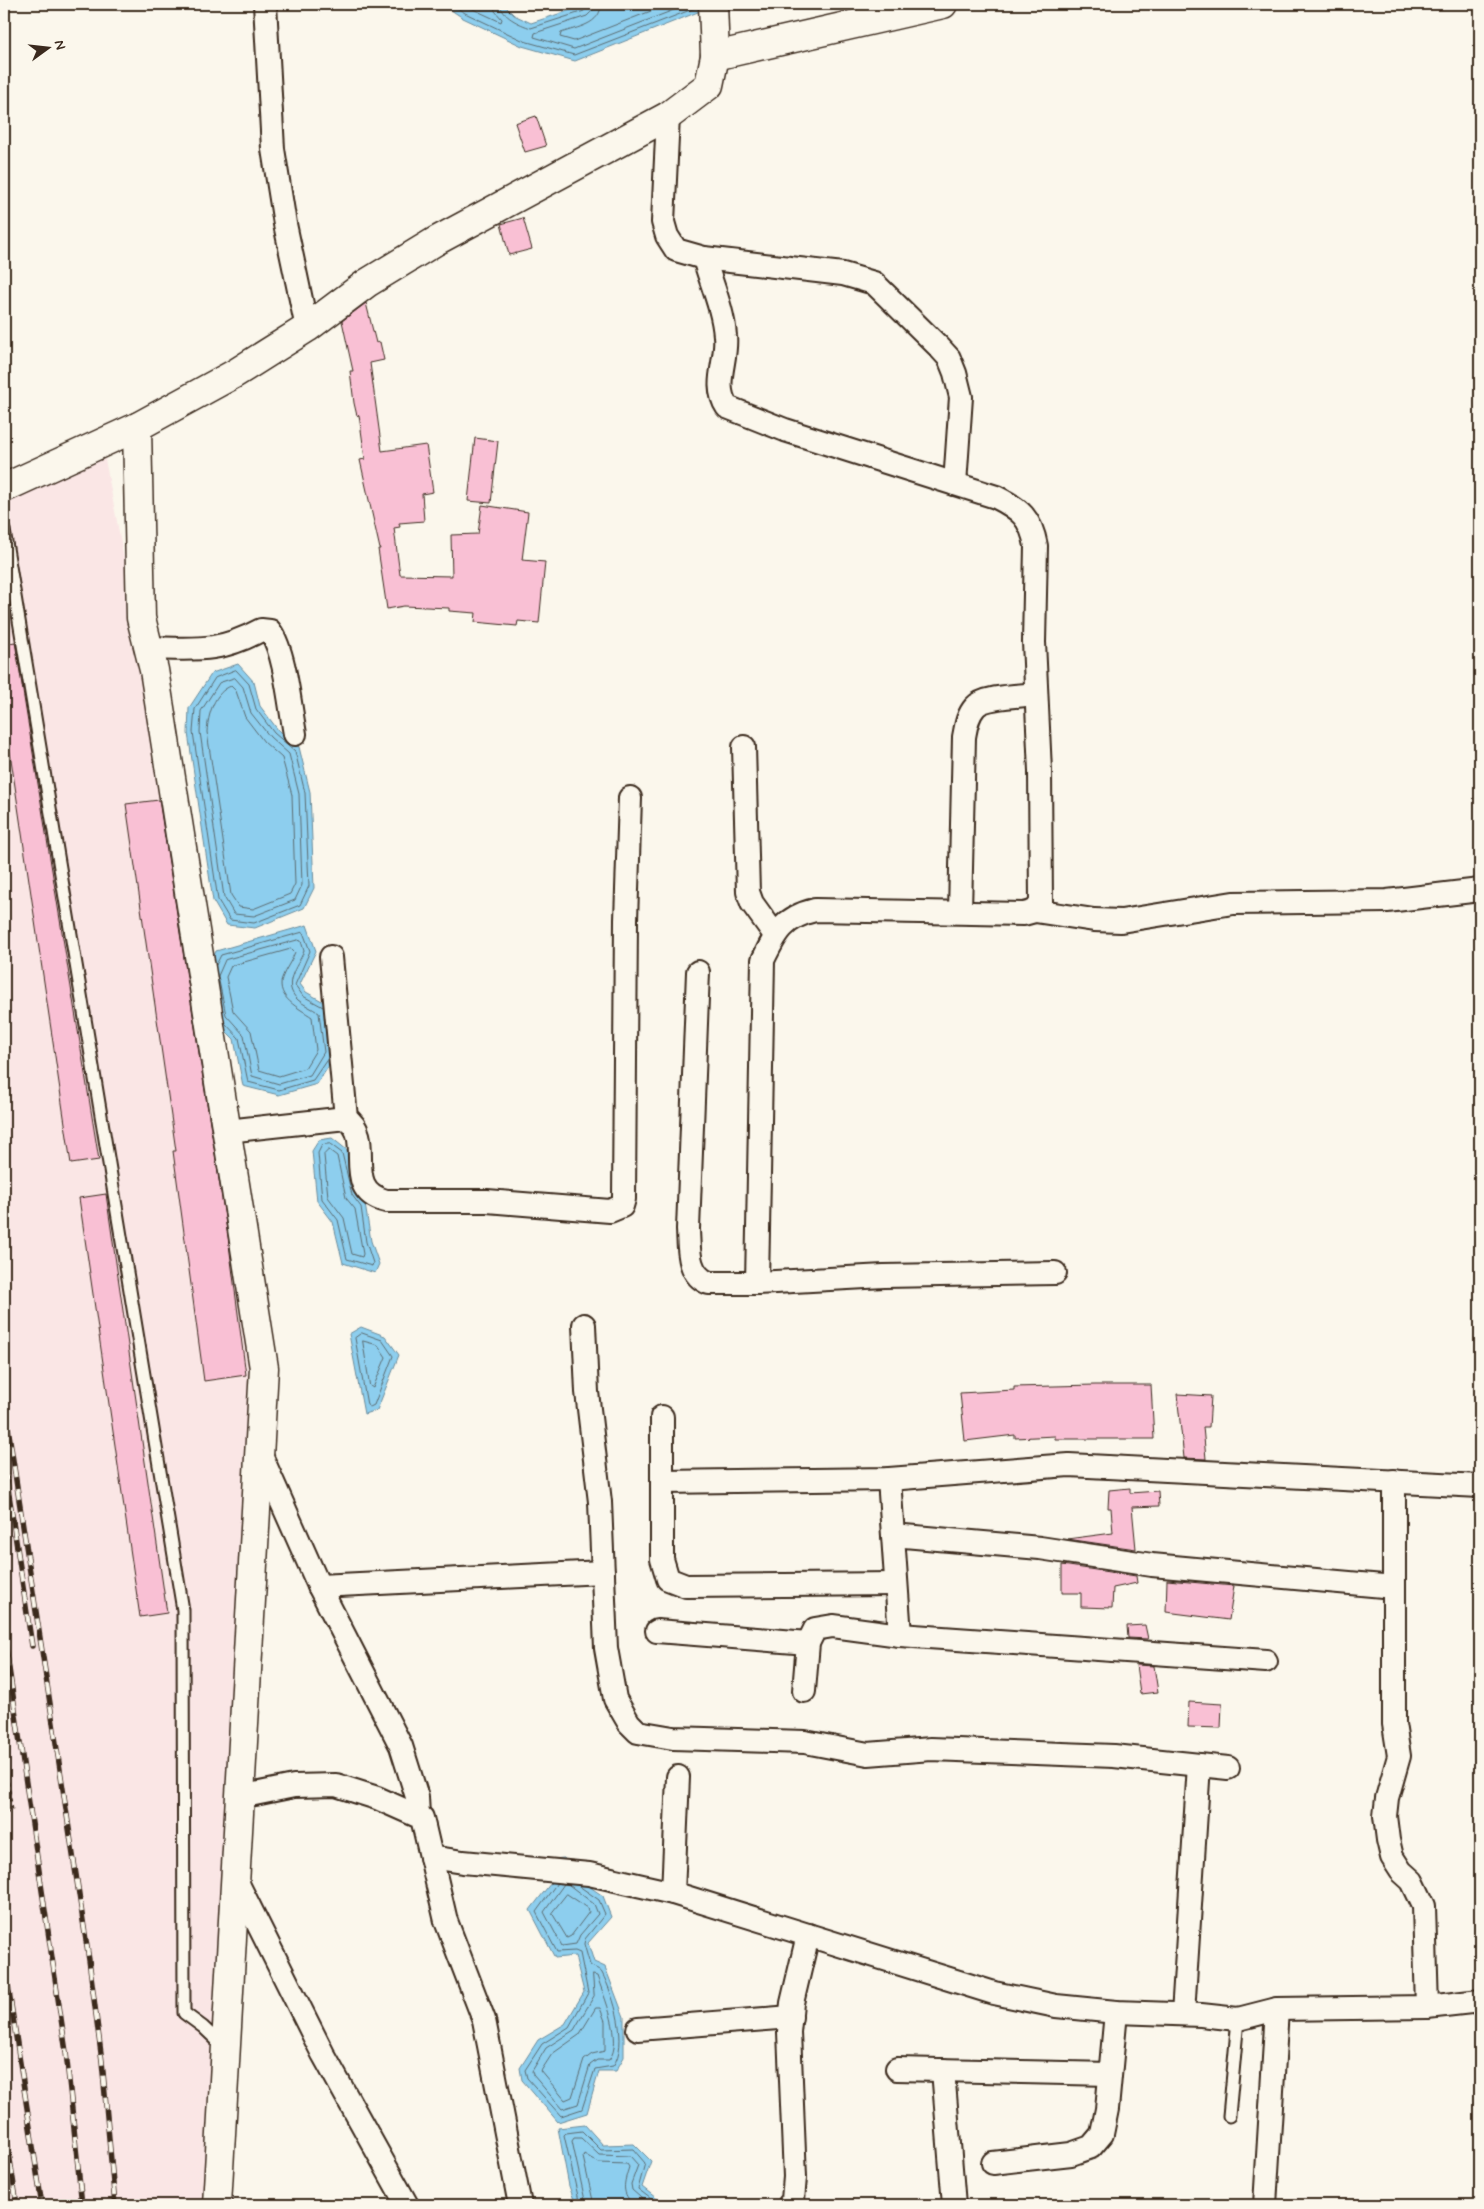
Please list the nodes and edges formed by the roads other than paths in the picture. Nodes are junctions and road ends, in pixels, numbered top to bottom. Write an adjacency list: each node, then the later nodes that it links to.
1 (265, 4): 7 (street)
2 (713, 4): 4 (street)
3 (943, 4): 4 (street)
4 (714, 48): 5 (street)
5 (668, 116): 6 (street); 7 (street)
6 (704, 258): 9 (street); 9 (street)
7 (307, 328): 8 (street)
8 (137, 427): 10 (street); 12 (street)
9 (955, 484): 13 (street)
10 (4, 488)
11 (4, 530): 61 (lane)
12 (149, 648): 14 (street); 24 (street)
13 (1036, 694): 18 (street); 19 (street)
14 (295, 734)
15 (744, 746): 20 (street)
16 (630, 798): 23 (street)
17 (1480, 890): 18 (street)
18 (1035, 911): 19 (street)
19 (960, 912): 20 (street)
20 (774, 935): 26 (street)
21 (331, 957): 23 (street)
22 (698, 972): 26 (street)
23 (346, 1118): 24 (street)
24 (227, 1131): 29 (street)
25 (1055, 1273): 26 (street)
26 (757, 1284)
27 (584, 1325): 35 (street)
28 (662, 1417): 32 (street)
29 (258, 1448): 37 (street); 47 (street)
30 (890, 1479): 31 (street); 32 (street); 34 (street)
31 (1394, 1481): 33 (street); 38 (street)
32 (663, 1482): 36 (street)
33 (1480, 1486)
34 (893, 1536): 36 (street); 38 (street)
35 (603, 1572): 37 (street); 44 (street)
36 (896, 1584): 40 (street)
37 (320, 1586): 48 (street)
38 (1394, 1587): 54 (street)
39 (657, 1631): 41 (street)
40 (900, 1634): 41 (street); 42 (street)
41 (808, 1643): 43 (street)
42 (1266, 1661)
43 (804, 1691)
44 (1199, 1765): 45 (street); 57 (street)
45 (1228, 1768)
46 (678, 1776): 51 (street)
47 (240, 1797): 48 (street); 50 (street)
48 (418, 1815): 49 (street)
49 (431, 1857): 51 (street); 69 (street)
50 (236, 1880): 61 (street); 68 (street)
51 (673, 1893): 52 (street)
52 (808, 1935): 56 (street); 58 (street)
53 (1480, 2001): 54 (street)
54 (1427, 2007): 55 (street)
55 (1277, 2009): 59 (street); 72 (street)
56 (1116, 2012): 57 (street); 64 (street)
57 (1183, 2014): 59 (street)
58 (791, 2017): 60 (street); 70 (street)
59 (1238, 2019): 65 (lane)
60 (638, 2029)
61 (226, 2050): 67 (street)
62 (897, 2069): 63 (street)
63 (943, 2070): 64 (street); 71 (street)
64 (1110, 2074): 66 (street)
65 (1229, 2116)
66 (993, 2163)
67 (217, 2205)
68 (407, 2205)
69 (520, 2205)
70 (790, 2205)
71 (954, 2205)
72 (1265, 2205)

